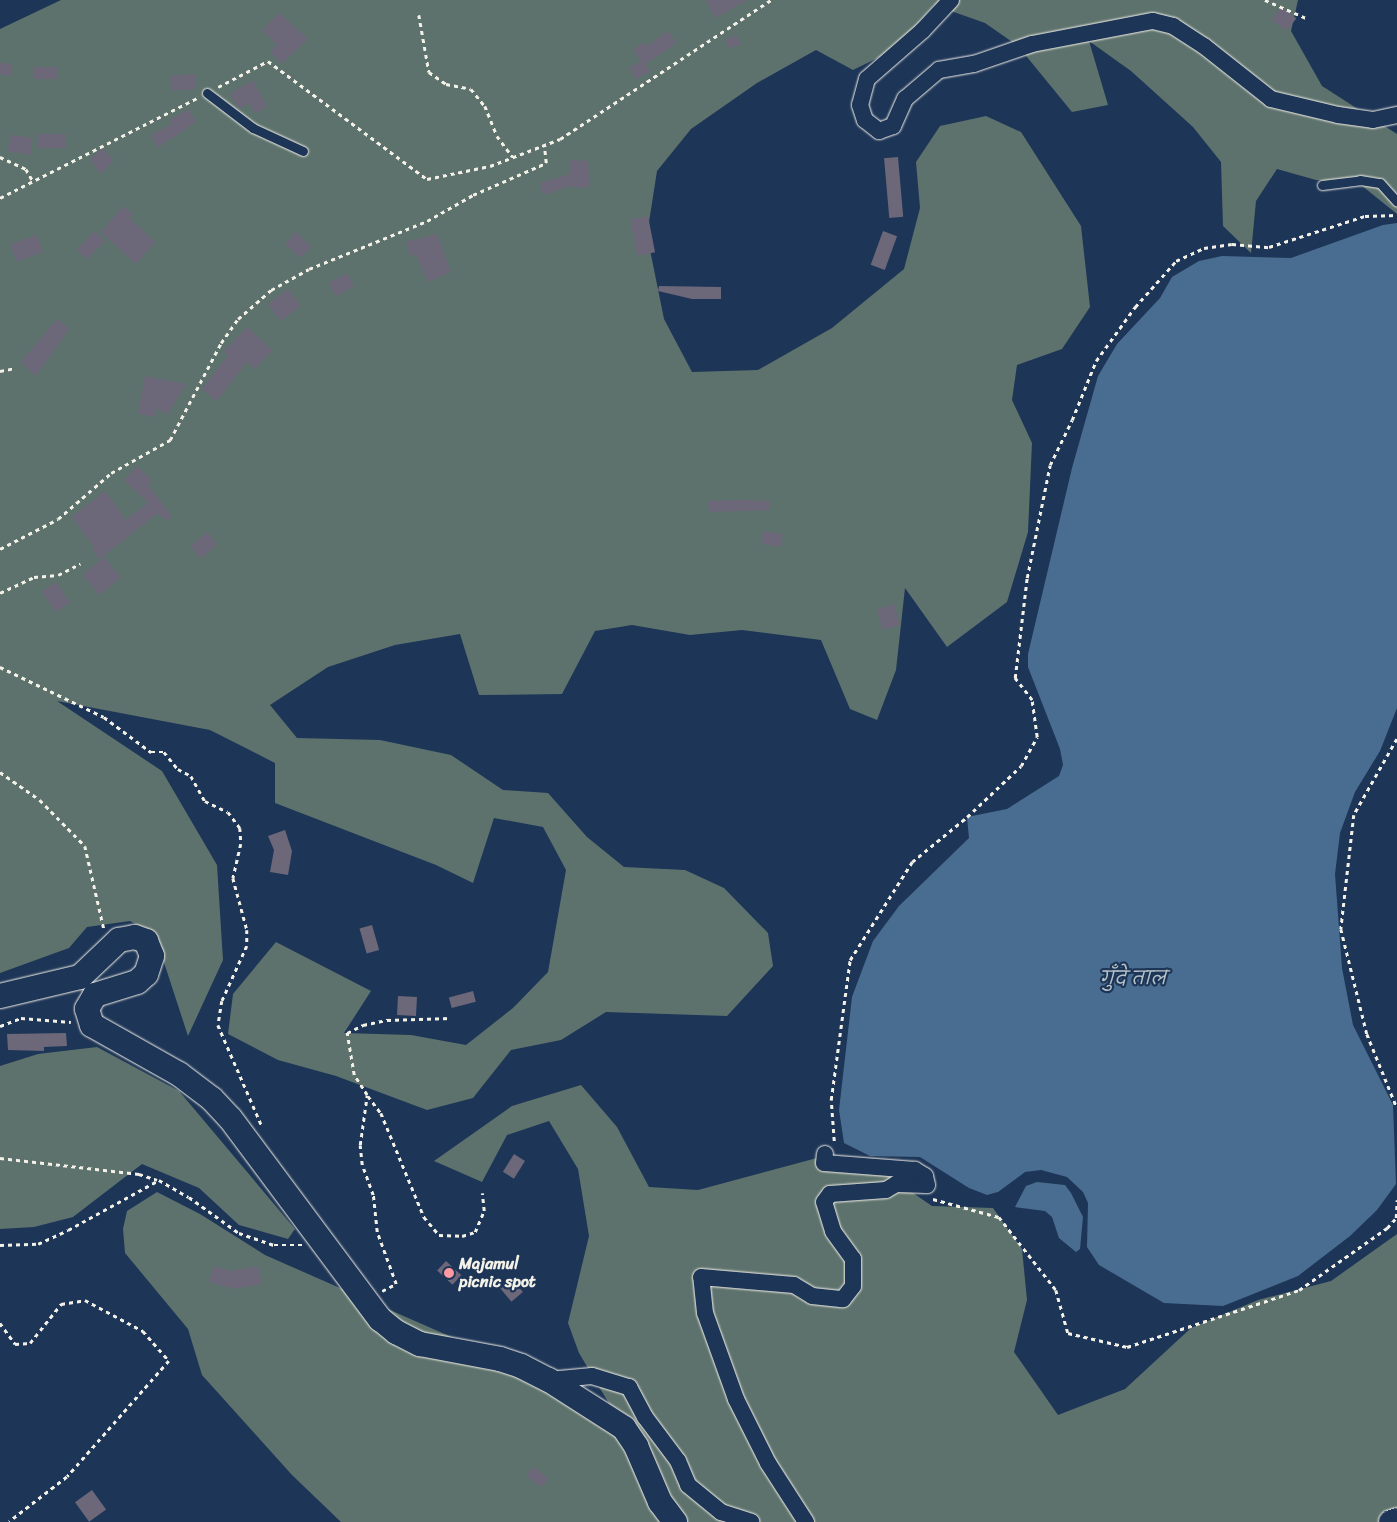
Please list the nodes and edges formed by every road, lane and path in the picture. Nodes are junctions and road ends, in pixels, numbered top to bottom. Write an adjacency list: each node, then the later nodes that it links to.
1 (771, 0): 8 (path)
2 (952, 0): 7 (street)
3 (1265, 0): 5 (path)
4 (419, 15): 11 (path)
5 (1308, 19)
6 (206, 93): 9 (lane); 11 (path); 12 (path)
7 (1397, 115)
8 (544, 145): 11 (path); 19 (path)
9 (303, 151)
10 (0, 157): 12 (path)
11 (513, 157)
12 (33, 181): 14 (path)
13 (1322, 185): 15 (lane)
14 (0, 198)
15 (1397, 202)
16 (1397, 215): 33 (path)
17 (15, 368): 18 (path)
18 (0, 371)
19 (0, 549)
20 (80, 564): 21 (path)
21 (0, 593)
22 (0, 667): 32 (path)
23 (1397, 739): 31 (path)
24 (0, 772): 25 (path)
25 (107, 952): 26 (main road); 28 (main road)
26 (0, 996)
27 (451, 1018): 30 (path)
28 (92, 1025): 29 (path); 39 (main road)
29 (0, 1026)
30 (367, 1095): 36 (path); 41 (path)
31 (1397, 1108)
32 (265, 1132)
33 (829, 1148): 48 (street)
34 (0, 1158): 35 (path)
35 (159, 1180): 39 (path); 40 (path)
36 (482, 1193)
37 (924, 1197): 38 (path)
38 (1397, 1200)
39 (323, 1244): 41 (main road)
40 (0, 1245)
41 (364, 1299): 43 (main road)
42 (0, 1323): 45 (path)
43 (549, 1380): 46 (main road); 47 (street)
44 (1397, 1520): 49 (main road)
45 (9, 1522)
46 (675, 1522)
47 (751, 1522)
48 (806, 1522)
49 (1391, 1522)

